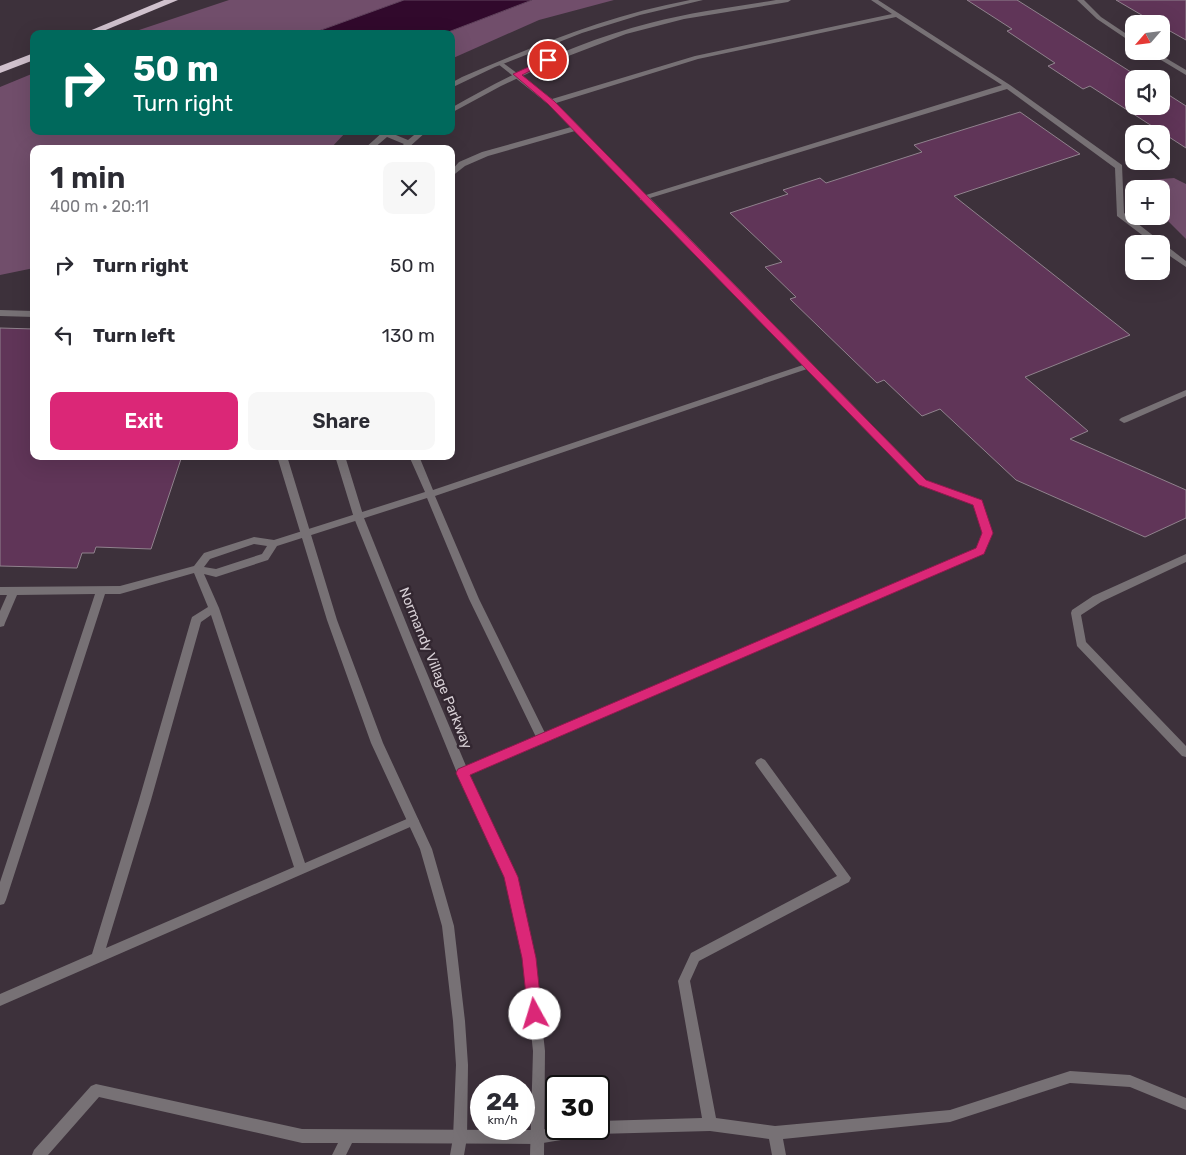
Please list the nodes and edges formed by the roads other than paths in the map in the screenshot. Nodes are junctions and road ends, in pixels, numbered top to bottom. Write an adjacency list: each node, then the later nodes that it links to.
1 (173, 0): 7 (highway)
2 (700, 0): 11 (street)
3 (788, 0): 13 (street)
4 (874, 0): 6 (street)
5 (1080, 0): 8 (street)
6 (897, 15): 16 (street); 17 (street)
7 (98, 30)
8 (1125, 36)
9 (30, 58): 12 (highway)
10 (1163, 60): 14 (street)
11 (500, 62): 13 (street); 15 (street)
12 (0, 70)
13 (516, 74): 17 (street); 18 (street)
14 (1186, 74)
15 (455, 84)
16 (1008, 86): 27 (street); 28 (street)
17 (551, 102): 19 (street)
18 (455, 109)
19 (576, 128): 26 (street); 27 (street)
20 (385, 135): 23 (street)
21 (390, 135): 24 (street)
22 (419, 135): 25 (street)
23 (373, 145)
24 (404, 145)
25 (406, 145)
26 (455, 170)
27 (643, 198): 33 (street)
28 (1147, 235)
29 (1170, 253): 30 (street)
30 (1186, 265)
31 (0, 313): 32 (street)
32 (30, 314)
33 (808, 366): 39 (street); 51 (street)
34 (1186, 393): 35 (street)
35 (1124, 420)
36 (283, 460): 41 (street)
37 (341, 460): 40 (street, Normandy Village Parkway)
38 (416, 460): 39 (street)
39 (430, 494): 40 (street); 51 (street)
40 (359, 518): 41 (street); 55 (street, Normandy Village Parkway)
41 (306, 534): 42 (street); 56 (street)
42 (274, 544): 44 (street); 44 (street)
43 (1186, 558): 52 (street)
44 (197, 568): 45 (street); 48 (street)
45 (101, 590): 47 (street); 58 (street)
46 (0, 591): 47 (street)
47 (13, 592): 49 (street)
48 (214, 608): 57 (street); 59 (street)
49 (0, 623)
50 (1186, 736): 52 (street)
51 (543, 738): 55 (street)
52 (1176, 742): 53 (street)
53 (1186, 753)
54 (761, 763): 62 (street)
55 (463, 773): 67 (street, Normandy Village Parkway)
56 (413, 821): 57 (street); 68 (street)
57 (301, 869): 59 (street)
58 (0, 900)
59 (97, 958): 60 (street)
60 (0, 1000)
61 (1186, 1104): 64 (street)
62 (710, 1124): 63 (street); 64 (street)
63 (610, 1128)
64 (775, 1133): 73 (street)
65 (545, 1136): 67 (street)
66 (348, 1137): 68 (street); 69 (street); 70 (street)
67 (538, 1137): 68 (street); 72 (street, Normandy Village Parkway)
68 (460, 1138): 71 (street)
69 (39, 1155)
70 (339, 1155)
71 (457, 1155)
72 (537, 1155)
73 (779, 1155)

